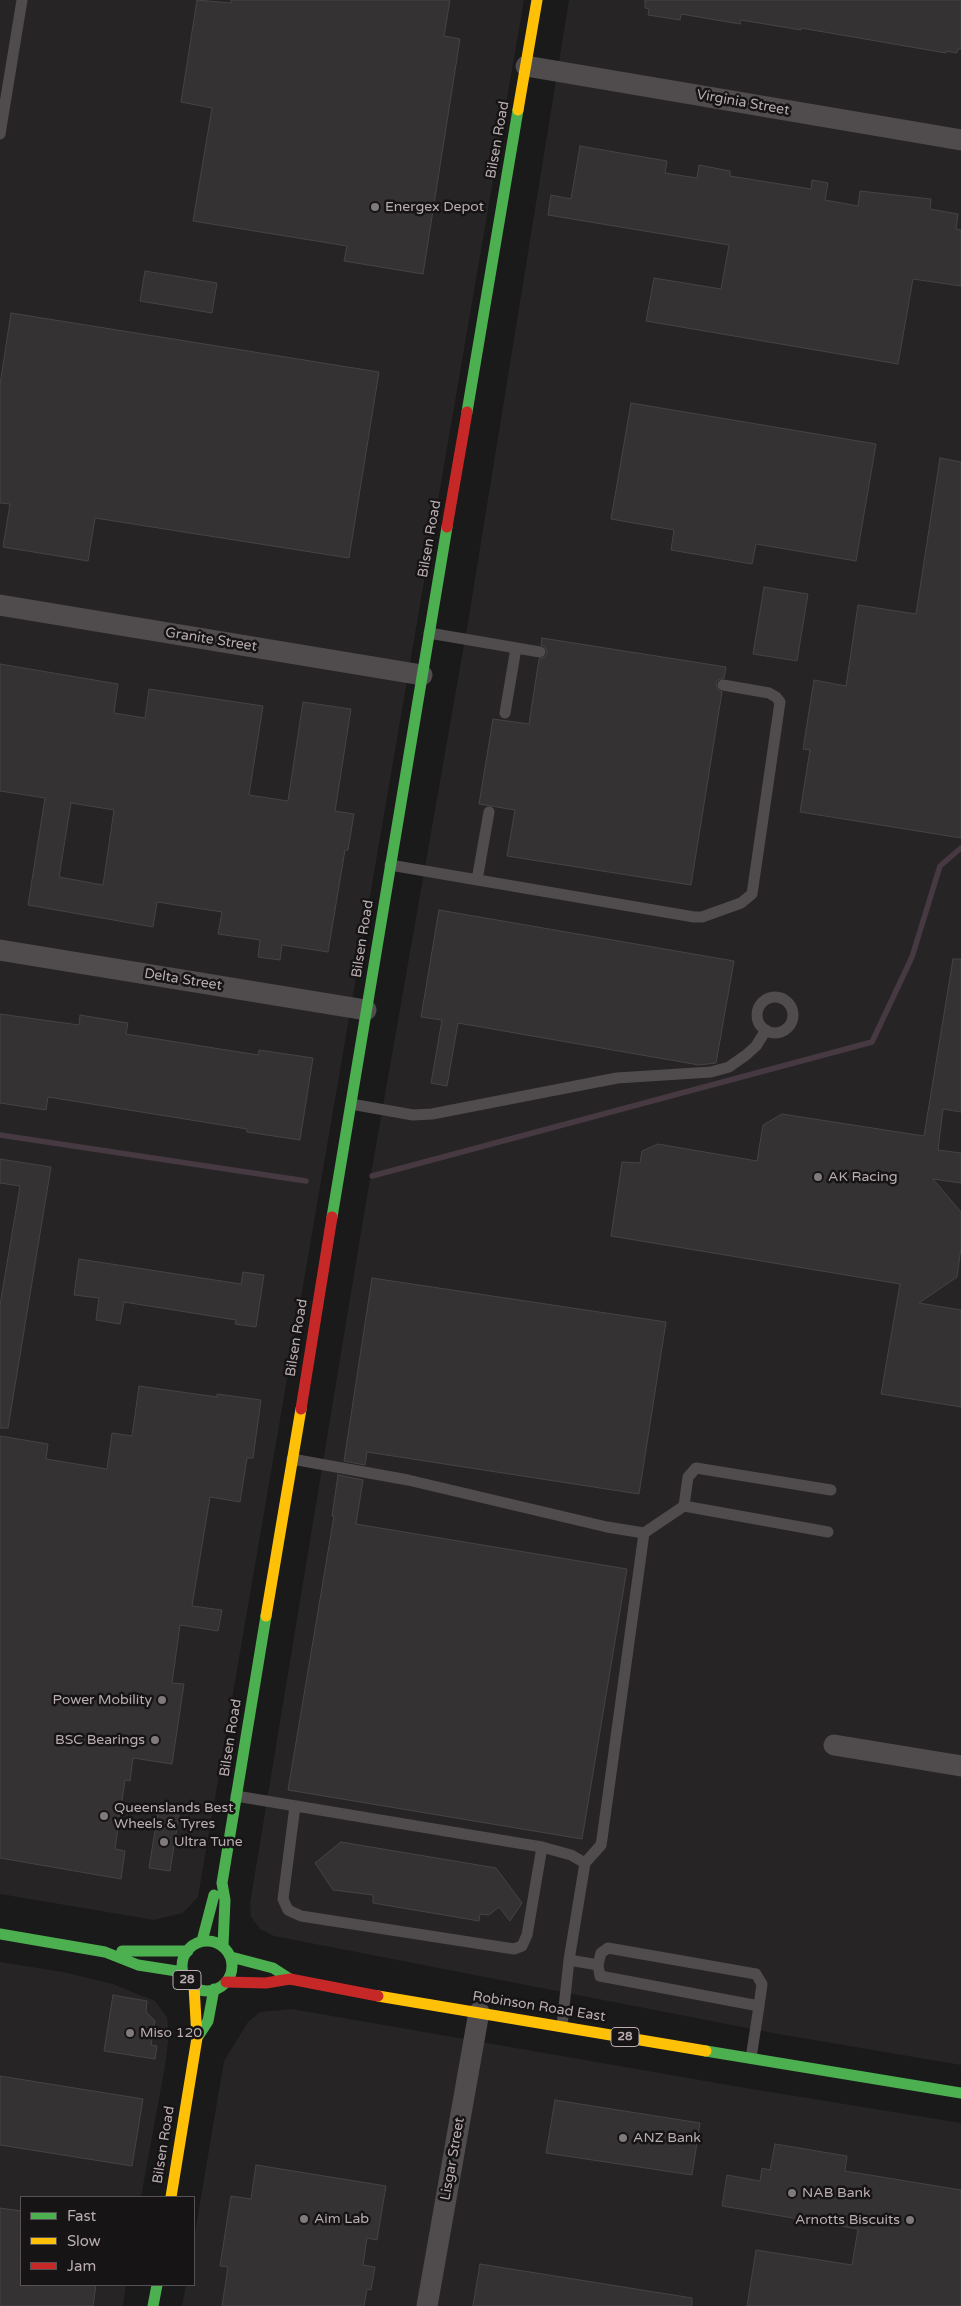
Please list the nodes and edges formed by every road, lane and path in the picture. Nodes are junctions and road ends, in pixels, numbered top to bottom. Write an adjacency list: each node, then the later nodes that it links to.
1 (22, 0): 4 (lane)
2 (537, 0): 3 (street, Bilsen Road)
3 (526, 66): 5 (street, Virginia Street); 7 (street, Bilsen Road)
4 (0, 134)
5 (961, 140)
6 (0, 605): 10 (street, Granite Street)
7 (429, 633): 8 (lane); 10 (street, Bilsen Road)
8 (516, 648): 9 (lane); 12 (lane)
9 (540, 652)
10 (422, 675): 14 (street, Bilsen Road)
11 (723, 685): 15 (lane)
12 (505, 713)
13 (489, 812): 15 (lane)
14 (390, 865): 15 (lane); 17 (street, Bilsen Road)
15 (477, 880)
16 (0, 950): 17 (street, Delta Street)
17 (366, 1010): 19 (street, Bilsen Road)
18 (766, 1030): 19 (lane)
19 (350, 1104): 20 (street, Bilsen Road)
20 (292, 1459): 24 (lane); 27 (street, Bilsen Road)
21 (830, 1490): 22 (lane)
22 (684, 1506): 23 (lane); 24 (lane)
23 (828, 1532)
24 (644, 1533): 30 (lane)
25 (834, 1745): 26 (street)
26 (961, 1766)
27 (236, 1796): 28 (lane); 31 (street, Bilsen Road)
28 (295, 1806): 29 (lane); 29 (lane)
29 (542, 1847): 30 (lane)
30 (585, 1863): 38 (lane)
31 (222, 1883): 33 (street, Bilsen Road); 34 (street, Bilsen Road)
32 (0, 1934): 36 (street, 28)
33 (202, 1941): 34 (street); 35 (street, 28)
34 (223, 1946): 37 (street)
35 (188, 1951): 36 (street, 28); 40 (street, 28)
36 (105, 1952): 40 (street, 28)
37 (231, 1957): 41 (street, Robinson Road East / 28); 42 (street)
38 (569, 1960): 39 (lane); 47 (lane)
39 (598, 1965): 45 (lane); 45 (lane)
40 (183, 1972): 43 (street, 28)
41 (290, 1979): 42 (street, Robinson Road East / 28); 46 (street, Robinson Road East / 28)
42 (226, 1982): 44 (street, 28)
43 (194, 1986): 44 (street, 28); 48 (street, Bilsen Road)
44 (214, 1990): 48 (street, Bilsen Road)
45 (759, 2006): 49 (lane)
46 (479, 2012): 47 (street, Robinson Road East / 28); 54 (street, Lisgar Street)
47 (562, 2026): 49 (street, Robinson Road East / 28)
48 (197, 2038): 51 (street, Bilsen Road)
49 (751, 2058): 50 (street, Robinson Road East / 28)
50 (961, 2093)
51 (170, 2196)
52 (157, 2286): 53 (street)
53 (153, 2306)
54 (426, 2306)

